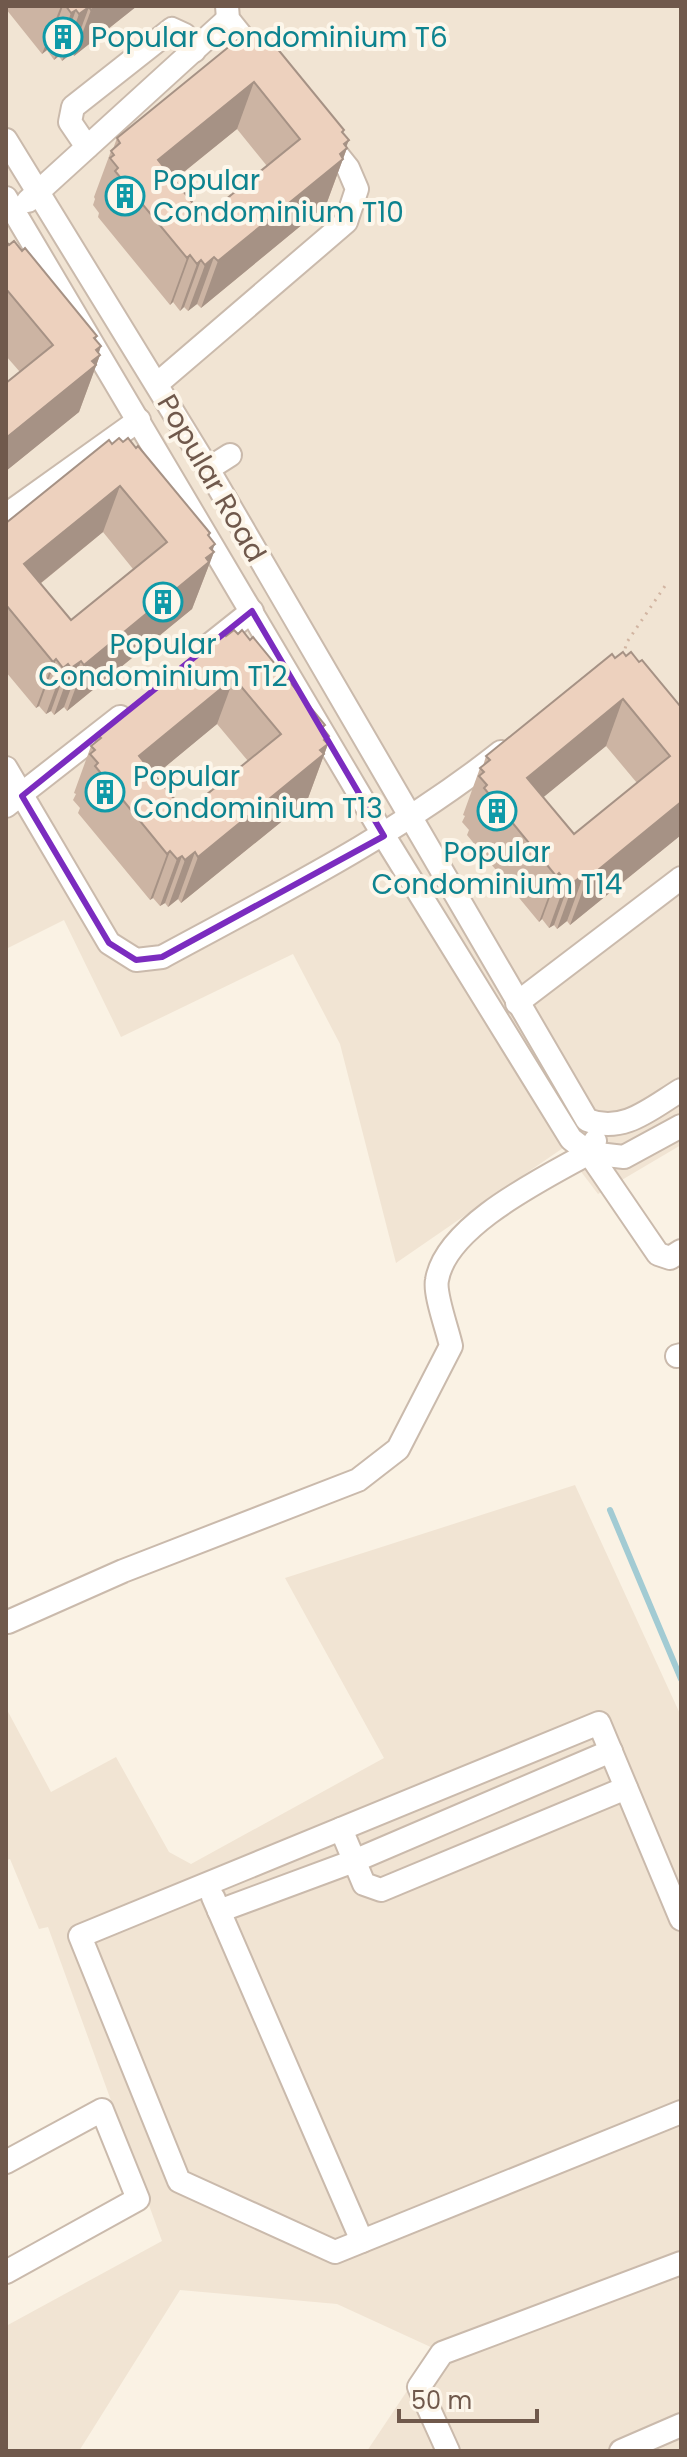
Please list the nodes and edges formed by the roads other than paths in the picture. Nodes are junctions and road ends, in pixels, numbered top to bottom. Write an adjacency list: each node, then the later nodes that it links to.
1 (228, 13): 2 (street); 3 (street)
2 (194, 51): 6 (street); 6 (street)
3 (278, 81)
4 (308, 118): 9 (street)
5 (7, 147): 7 (street, Popular Road)
6 (87, 147): 7 (street)
7 (38, 193): 8 (street); 9 (street, Popular Road)
8 (10, 205): 10 (street, Popular Road)
9 (157, 384): 12 (street, Popular Road)
10 (139, 420): 13 (street); 14 (street, Popular Road)
11 (230, 455): 12 (street)
12 (208, 469): 20 (street, Popular Road)
13 (6, 515)
14 (252, 611): 15 (street); 21 (street, Popular Road)
15 (192, 660)
16 (143, 698): 19 (street)
17 (523, 734): 20 (street)
18 (6, 768): 19 (street)
19 (14, 801): 21 (street)
20 (410, 820): 21 (street); 23 (street, Popular Road)
21 (384, 836): 27 (street, Popular Road)
22 (681, 878): 23 (street)
23 (517, 1003): 25 (street, Popular Road)
24 (681, 1090): 25 (street)
25 (603, 1126): 27 (street)
26 (681, 1126): 27 (street)
27 (589, 1153): 28 (street, Popular Road); 29 (street)
28 (681, 1251)
29 (8, 1622)
30 (611, 1751): 31 (street); 32 (street); 33 (street)
31 (468, 1777): 33 (street); 34 (street)
32 (626, 1788): 35 (street); 39 (street)
33 (481, 1806): 35 (street); 36 (street)
34 (341, 1829): 36 (street); 37 (street)
35 (495, 1843): 36 (street)
36 (354, 1861): 38 (street)
37 (207, 1884): 38 (street); 42 (street)
38 (219, 1911): 42 (street)
39 (681, 1919)
40 (681, 2112): 42 (street)
41 (6, 2162): 44 (street)
42 (362, 2241)
43 (681, 2263): 46 (street)
44 (6, 2272)
45 (681, 2425): 47 (street)
46 (448, 2451)
47 (621, 2451)

